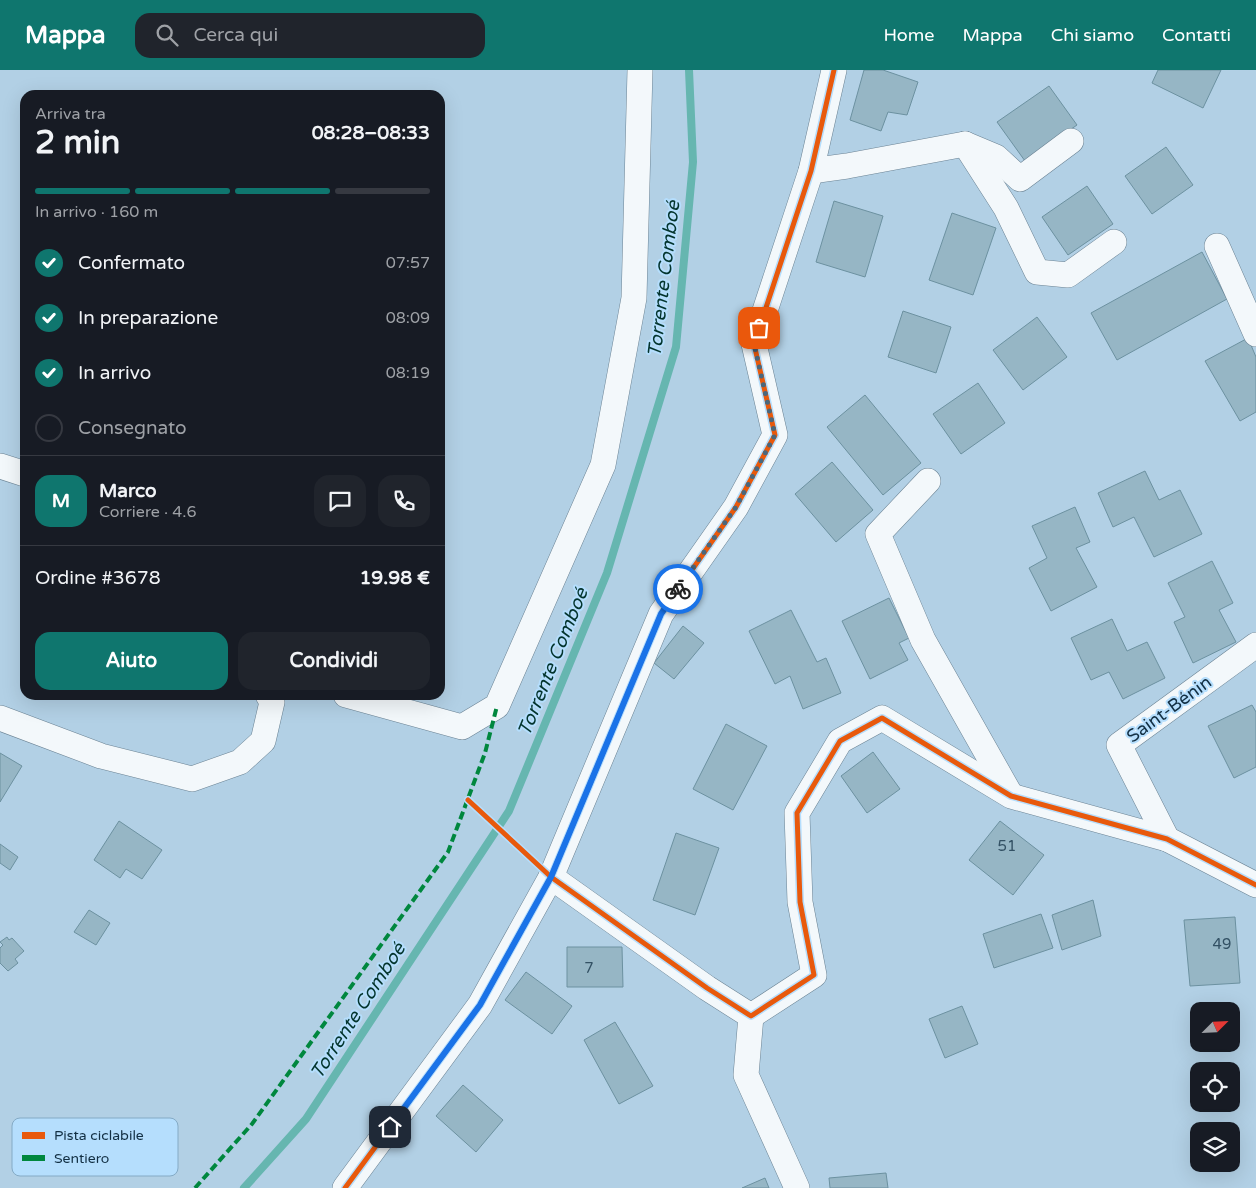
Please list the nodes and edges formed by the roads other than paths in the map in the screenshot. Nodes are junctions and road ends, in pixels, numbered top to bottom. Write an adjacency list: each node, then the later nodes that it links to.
1 (640, 70): 14 (street)
2 (834, 70): 5 (street)
3 (1071, 141): 4 (street)
4 (965, 144): 5 (street); 6 (street)
5 (811, 171): 18 (street)
6 (1114, 242)
7 (1217, 246): 8 (street)
8 (1256, 334)
9 (0, 466): 10 (street)
10 (20, 472)
11 (928, 482): 16 (street)
12 (1256, 645): 17 (street, Saint-Bénin)
13 (271, 700): 15 (street)
14 (364, 700)
15 (0, 718)
16 (1011, 796): 17 (street); 20 (street)
17 (1166, 840): 19 (street)
18 (551, 877): 20 (street); 21 (street)
19 (1256, 885)
20 (751, 1016): 22 (street)
21 (345, 1188)
22 (797, 1188)

